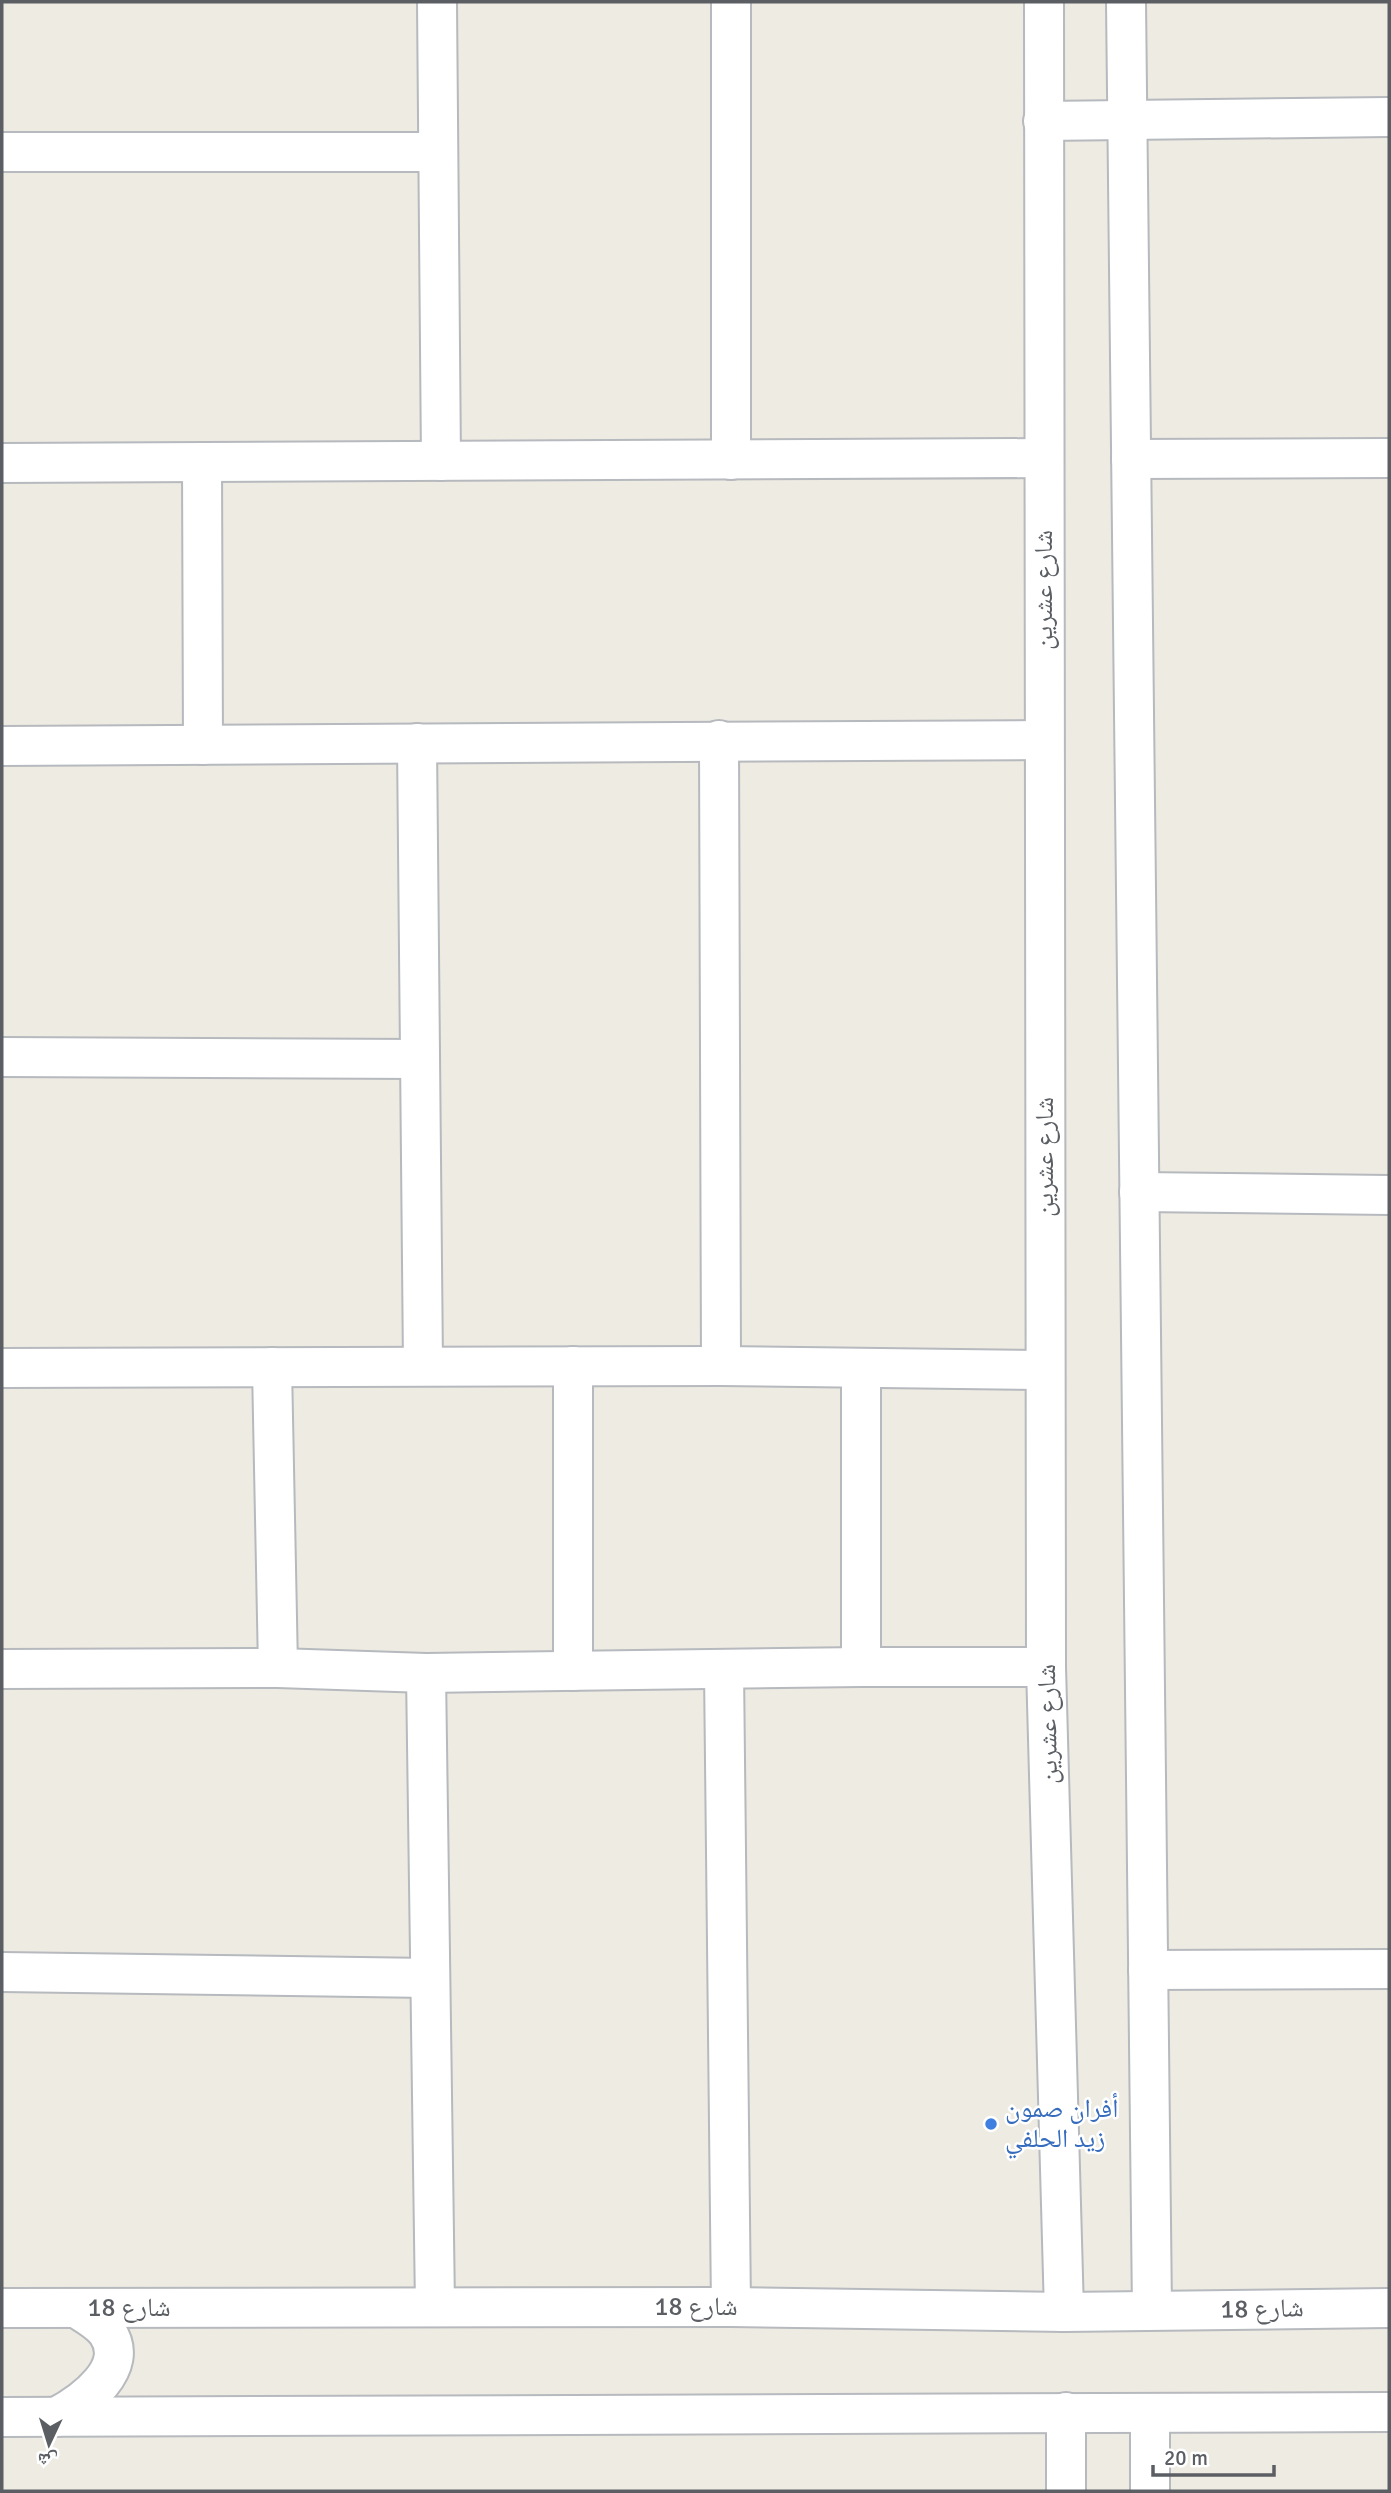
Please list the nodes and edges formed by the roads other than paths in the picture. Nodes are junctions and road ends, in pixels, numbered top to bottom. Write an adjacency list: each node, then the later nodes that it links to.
1 (437, 2): 9 (street)
2 (732, 2): 13 (street)
3 (1044, 2): 7 (street, شارع عشرين)
4 (1126, 2): 6 (street)
5 (1389, 117): 6 (street)
6 (1126, 120): 7 (street); 12 (street)
7 (1043, 121): 10 (street, شارع عشرين)
8 (2, 152): 9 (street)
9 (438, 152): 14 (street)
10 (1044, 458): 13 (street); 18 (street, شارع عشرين)
11 (1389, 458): 12 (street)
12 (1131, 459): 24 (street)
13 (731, 460): 14 (street)
14 (441, 461): 15 (street)
15 (202, 462): 16 (street); 20 (street)
16 (2, 463)
17 (719, 740): 18 (street); 19 (street); 28 (street)
18 (1044, 740): 32 (street, شارع عشرين)
19 (416, 743): 20 (street); 23 (street)
20 (203, 745): 21 (street)
21 (2, 746)
22 (2, 1057): 23 (street)
23 (420, 1059): 26 (street)
24 (1139, 1192): 25 (street); 41 (street)
25 (1389, 1195)
26 (423, 1366): 27 (street); 29 (street)
27 (573, 1366): 28 (street); 38 (street)
28 (721, 1366): 31 (street)
29 (272, 1367): 30 (street); 35 (street)
30 (2, 1368)
31 (861, 1368): 32 (street); 33 (street)
32 (1045, 1370): 34 (street, شارع عشرين)
33 (861, 1667): 34 (street); 37 (street)
34 (1046, 1667): 50 (street, شارع عشرين)
35 (278, 1668): 36 (street); 39 (street)
36 (2, 1669)
37 (724, 1670): 38 (street); 45 (street)
38 (573, 1671): 39 (street)
39 (426, 1673): 43 (street)
40 (1389, 1969): 41 (street)
41 (1148, 1970): 49 (street)
42 (2, 1972): 43 (street)
43 (430, 1978): 44 (street)
44 (435, 2306): 45 (street, شارع 18); 47 (street, شارع 18)
45 (731, 2307): 50 (street, شارع 18)
46 (2, 2308): 47 (street, شارع 18)
47 (76, 2308): 55 (street)
48 (1389, 2308): 49 (street, شارع 18)
49 (1152, 2310): 50 (street, شارع 18)
50 (1064, 2312)
51 (1066, 2412): 53 (street); 55 (street); 56 (street)
52 (1389, 2412): 53 (street)
53 (1150, 2413): 57 (street)
54 (2, 2417): 55 (street)
55 (56, 2417)
56 (1066, 2491)
57 (1150, 2491)

